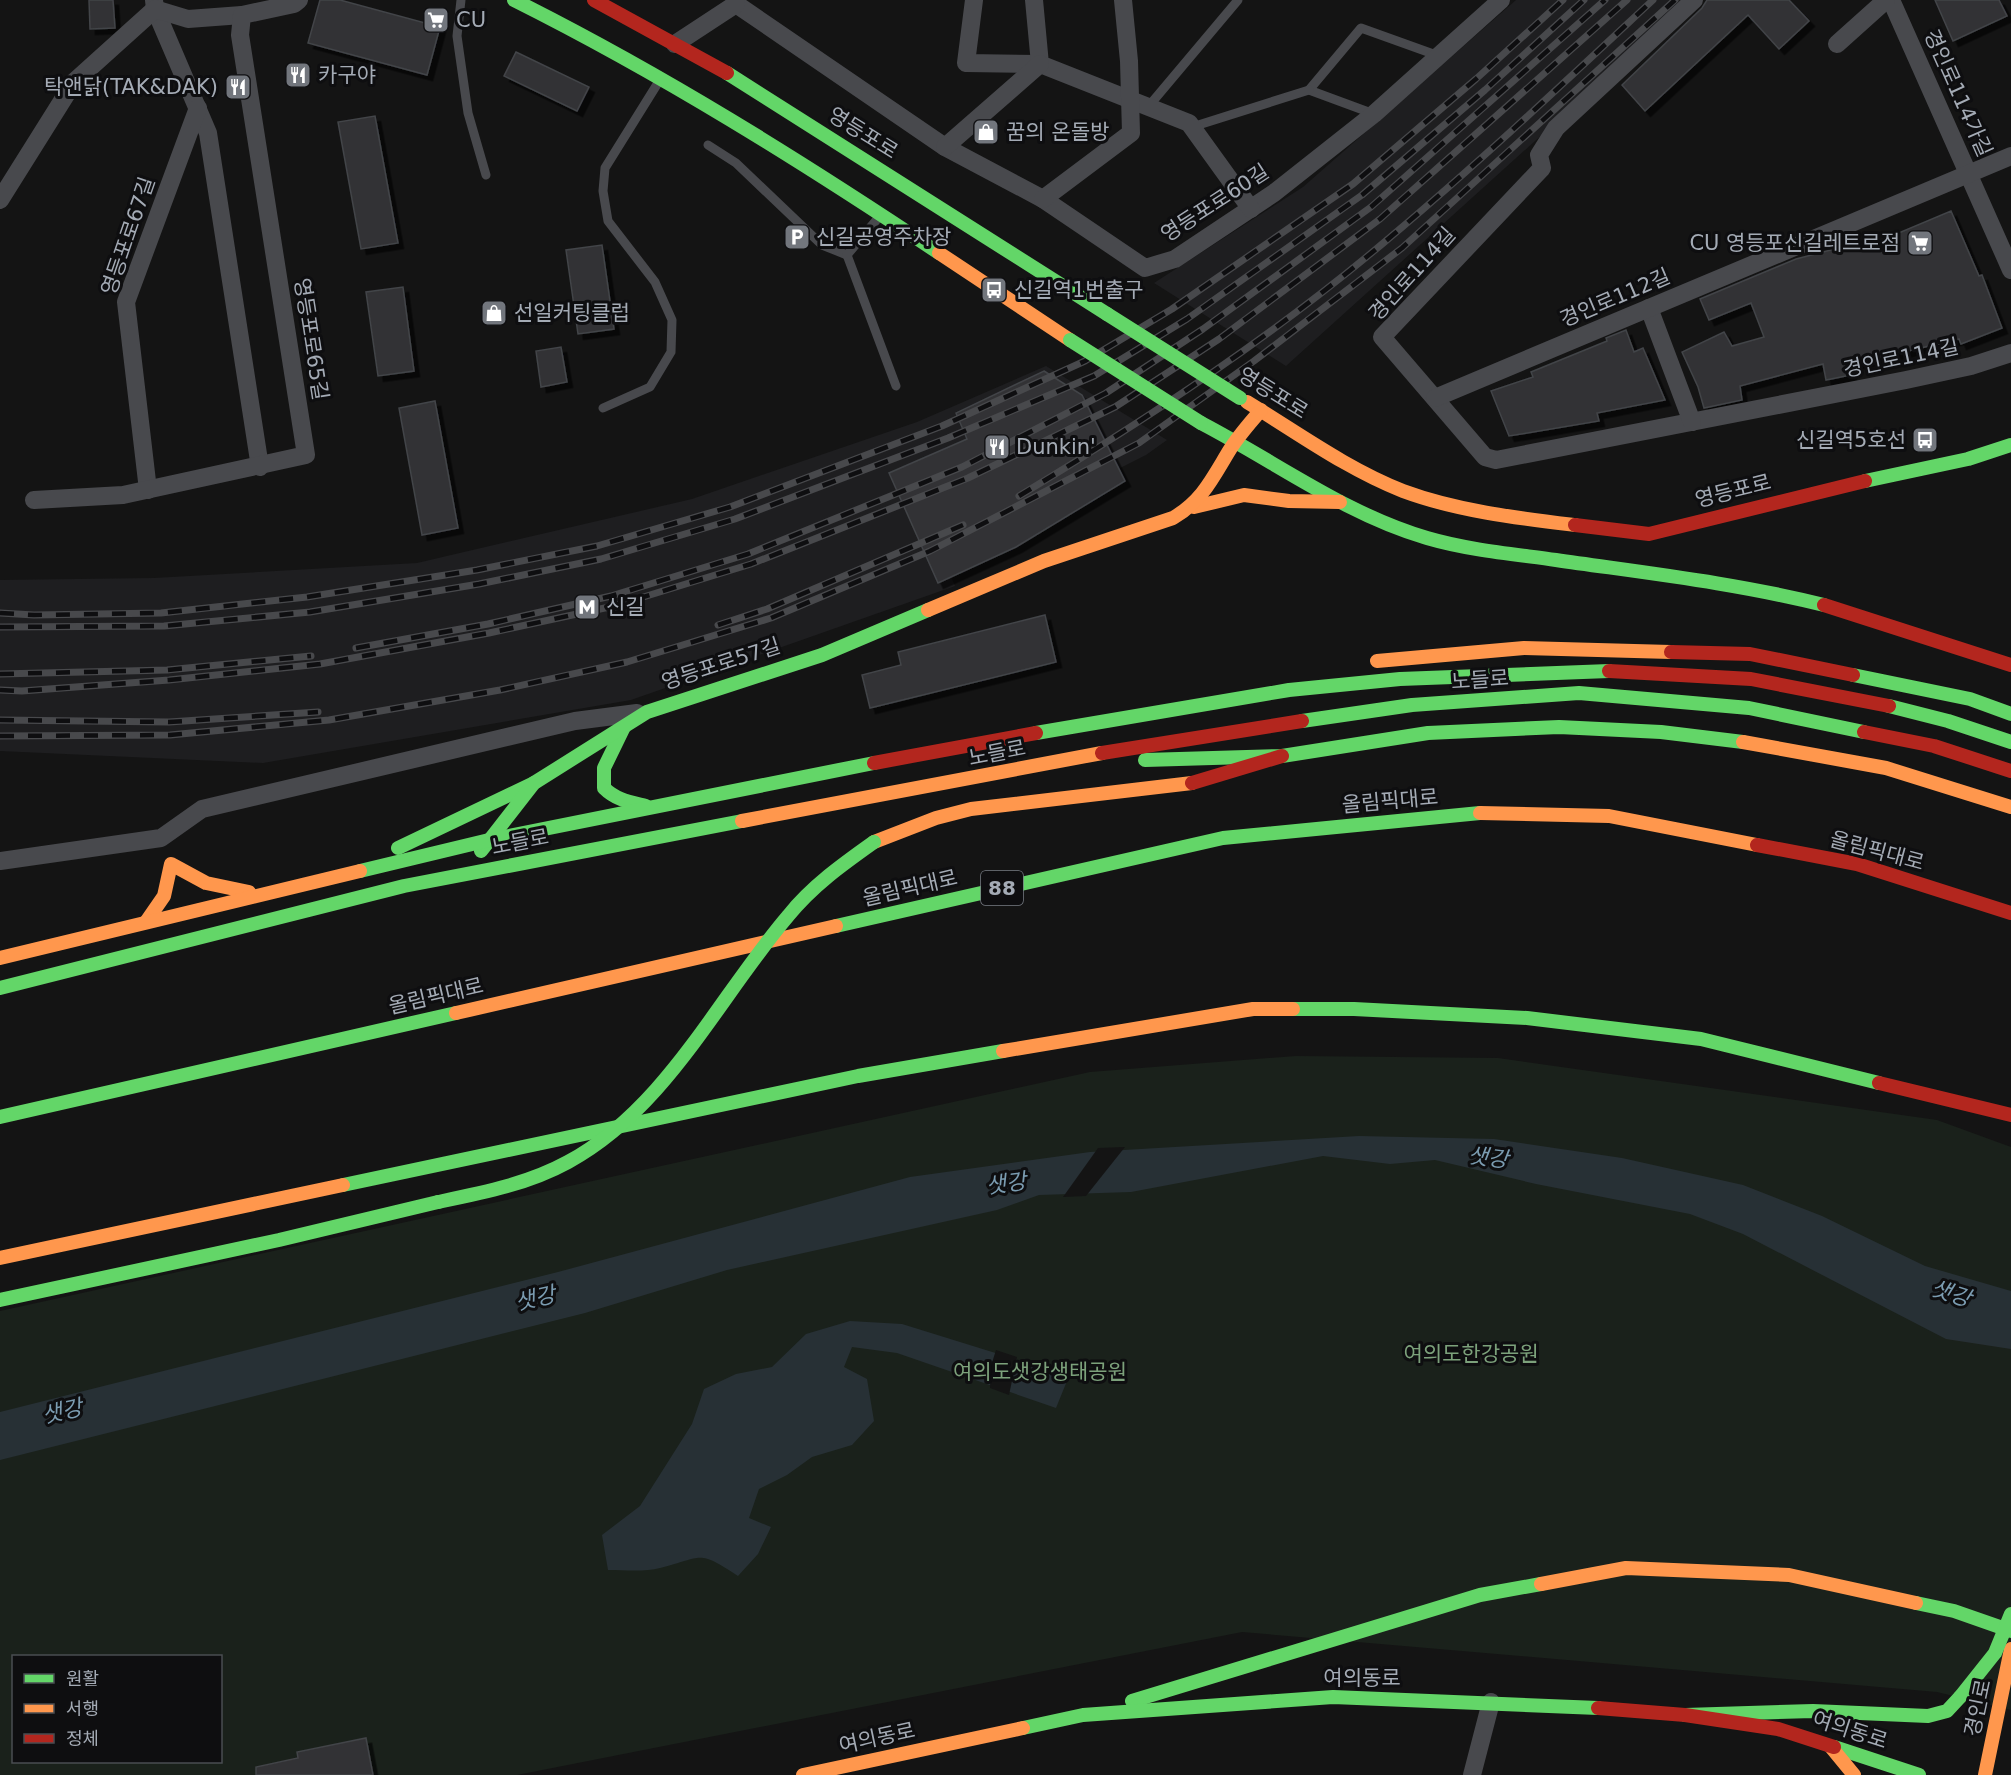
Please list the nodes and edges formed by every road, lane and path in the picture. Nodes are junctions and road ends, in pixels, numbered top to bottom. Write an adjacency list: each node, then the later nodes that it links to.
1 (299, 0): 15 (street)
2 (461, 0): 31 (lane)
3 (514, 0): 20 (main road)
4 (594, 0): 16 (main road, 영등포로)
5 (974, 0): 19 (street)
6 (1034, 0): 19 (street)
7 (1123, 0): 22 (street)
8 (1238, 0): 23 (lane)
9 (1501, 0): 18 (street, 영등포로60길)
10 (1694, 0): 41 (street, 경인로114길)
11 (1886, 0): 17 (street)
12 (1892, 0): 30 (street, 경인로114가길)
13 (736, 2): 16 (street, 영등포로60길); 28 (street, 영등포로60길)
14 (154, 5): 15 (street); 24 (street); 33 (street)
15 (242, 15): 47 (street, 영등포로65길)
16 (675, 44): 43 (main road, 영등포로, bridge)
17 (1837, 45)
18 (1439, 56): 21 (lane); 25 (street, 영등포로60길)
19 (1040, 64): 22 (street); 28 (street)
20 (662, 76): 35 (main road); 42 (lane)
21 (1308, 90): 25 (lane); 26 (lane)
22 (1129, 100): 23 (street); 32 (street)
23 (1148, 107): 26 (street)
24 (198, 108): 47 (street); 48 (street, 영등포로67길)
25 (1374, 114): 34 (street, 영등포로60길)
26 (1192, 128): 34 (street)
27 (708, 145): 36 (lane)
28 (945, 147): 32 (street, 영등포로60길)
29 (2011, 156): 30 (street, 경인로112길)
30 (1969, 174): 37 (street, 경인로114가길); 38 (street, 경인로112길)
31 (486, 175)
32 (1043, 199): 34 (street, 영등포로60길)
33 (0, 200)
34 (1251, 209)
35 (881, 216): 36 (lane); 45 (main road, bridge)
36 (847, 255): 40 (lane)
37 (2011, 270)
38 (1649, 309): 41 (street, 경인로112길); 44 (street)
39 (2011, 353): 44 (street, 경인로114길)
40 (896, 386)
41 (1435, 398): 44 (street, 경인로114길)
42 (603, 408)
43 (1261, 410): 45 (main road, 영등포로57길); 52 (main road, 영등포로)
44 (1692, 422)
45 (1236, 440): 50 (main road); 51 (main road, 영등포로57길)
46 (2011, 446): 52 (main road, 영등포로)
47 (260, 467): 48 (street, 영등포로65길)
48 (148, 490): 49 (street, 영등포로65길)
49 (34, 500)
50 (1342, 502): 51 (main road); 55 (main road)
51 (1194, 507): 59 (main road, 영등포로57길)
52 (1649, 534): 53 (main road)
53 (1605, 542)
54 (1572, 548): 55 (main road)
55 (1527, 555): 57 (main road)
56 (1362, 663): 60 (main road)
57 (2011, 665)
58 (1151, 699): 63 (main road)
59 (647, 712): 61 (main road); 70 (street, 영등포로57길)
60 (2011, 714)
61 (624, 727): 67 (main road); 68 (main road)
62 (2011, 742): 63 (main road, 노들로)
63 (938, 750): 68 (main road, 노들로)
64 (1282, 756): 65 (main road); 69 (main road); 84 (main road, bridge)
65 (1070, 761): 66 (main road, 노들로); 74 (main road, 노들로)
66 (2011, 771)
67 (534, 783): 71 (main road); 75 (main road)
68 (652, 807): 71 (main road, 노들로)
69 (2011, 807)
70 (162, 838): 72 (street); 73 (street)
71 (489, 840): 74 (main road); 75 (main road, 노들로)
72 (0, 861)
73 (171, 864): 76 (main road); 78 (main road)
74 (465, 874): 80 (main road, 노들로)
75 (329, 878): 76 (main road, 노들로)
76 (258, 894): 78 (main road, 노들로)
77 (2011, 913): 82 (main road, 올림픽대로 / 88)
78 (146, 922): 79 (main road, 노들로)
79 (0, 958)
80 (0, 988)
81 (2011, 1115): 83 (main road)
82 (0, 1117)
83 (0, 1258)
84 (0, 1300)
85 (2011, 1614): 90 (main road, bridge)
86 (2011, 1631): 89 (main road)
87 (2011, 1649): 96 (main road, 경인로)
88 (1491, 1702): 89 (main road, 여의동로); 90 (main road, 여의동로); 93 (street)
89 (1083, 1715): 92 (main road, 여의동로)
90 (1685, 1715): 91 (main road, 여의동로)
91 (1831, 1747): 94 (main road); 95 (main road, 여의동로)
92 (803, 1775)
93 (1472, 1775)
94 (1854, 1775)
95 (1919, 1775)
96 (1985, 1775)

